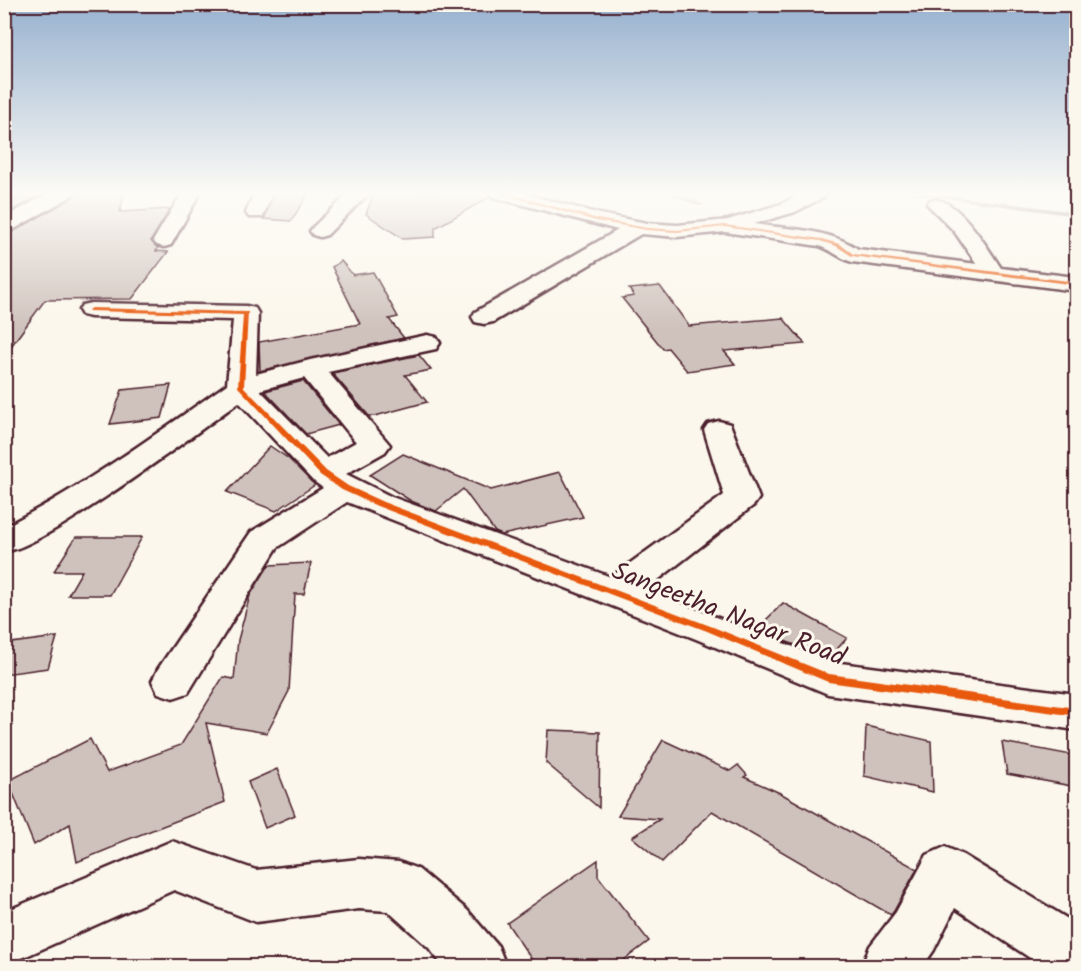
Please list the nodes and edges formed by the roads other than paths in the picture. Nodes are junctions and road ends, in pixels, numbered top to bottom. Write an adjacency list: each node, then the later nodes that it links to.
1 (166, 238): 5 (street)
2 (619, 238): 9 (street)
3 (809, 238): 6 (street)
4 (970, 238): 6 (street)
5 (164, 241)
6 (995, 275): 7 (street)
7 (1077, 284)
8 (91, 310): 12 (street)
9 (484, 317)
10 (427, 343): 11 (street)
11 (310, 368): 12 (street); 14 (street)
12 (241, 387): 14 (street); 15 (street)
13 (719, 430): 16 (street)
14 (349, 489): 16 (street, Sangeetha Nagar Road); 17 (street)
15 (4, 538)
16 (615, 593): 18 (street, Sangeetha Nagar Road)
17 (173, 681)
18 (1077, 712)
19 (4, 940): 21 (street)
20 (1077, 956): 22 (street)
21 (478, 966)
22 (890, 966)

